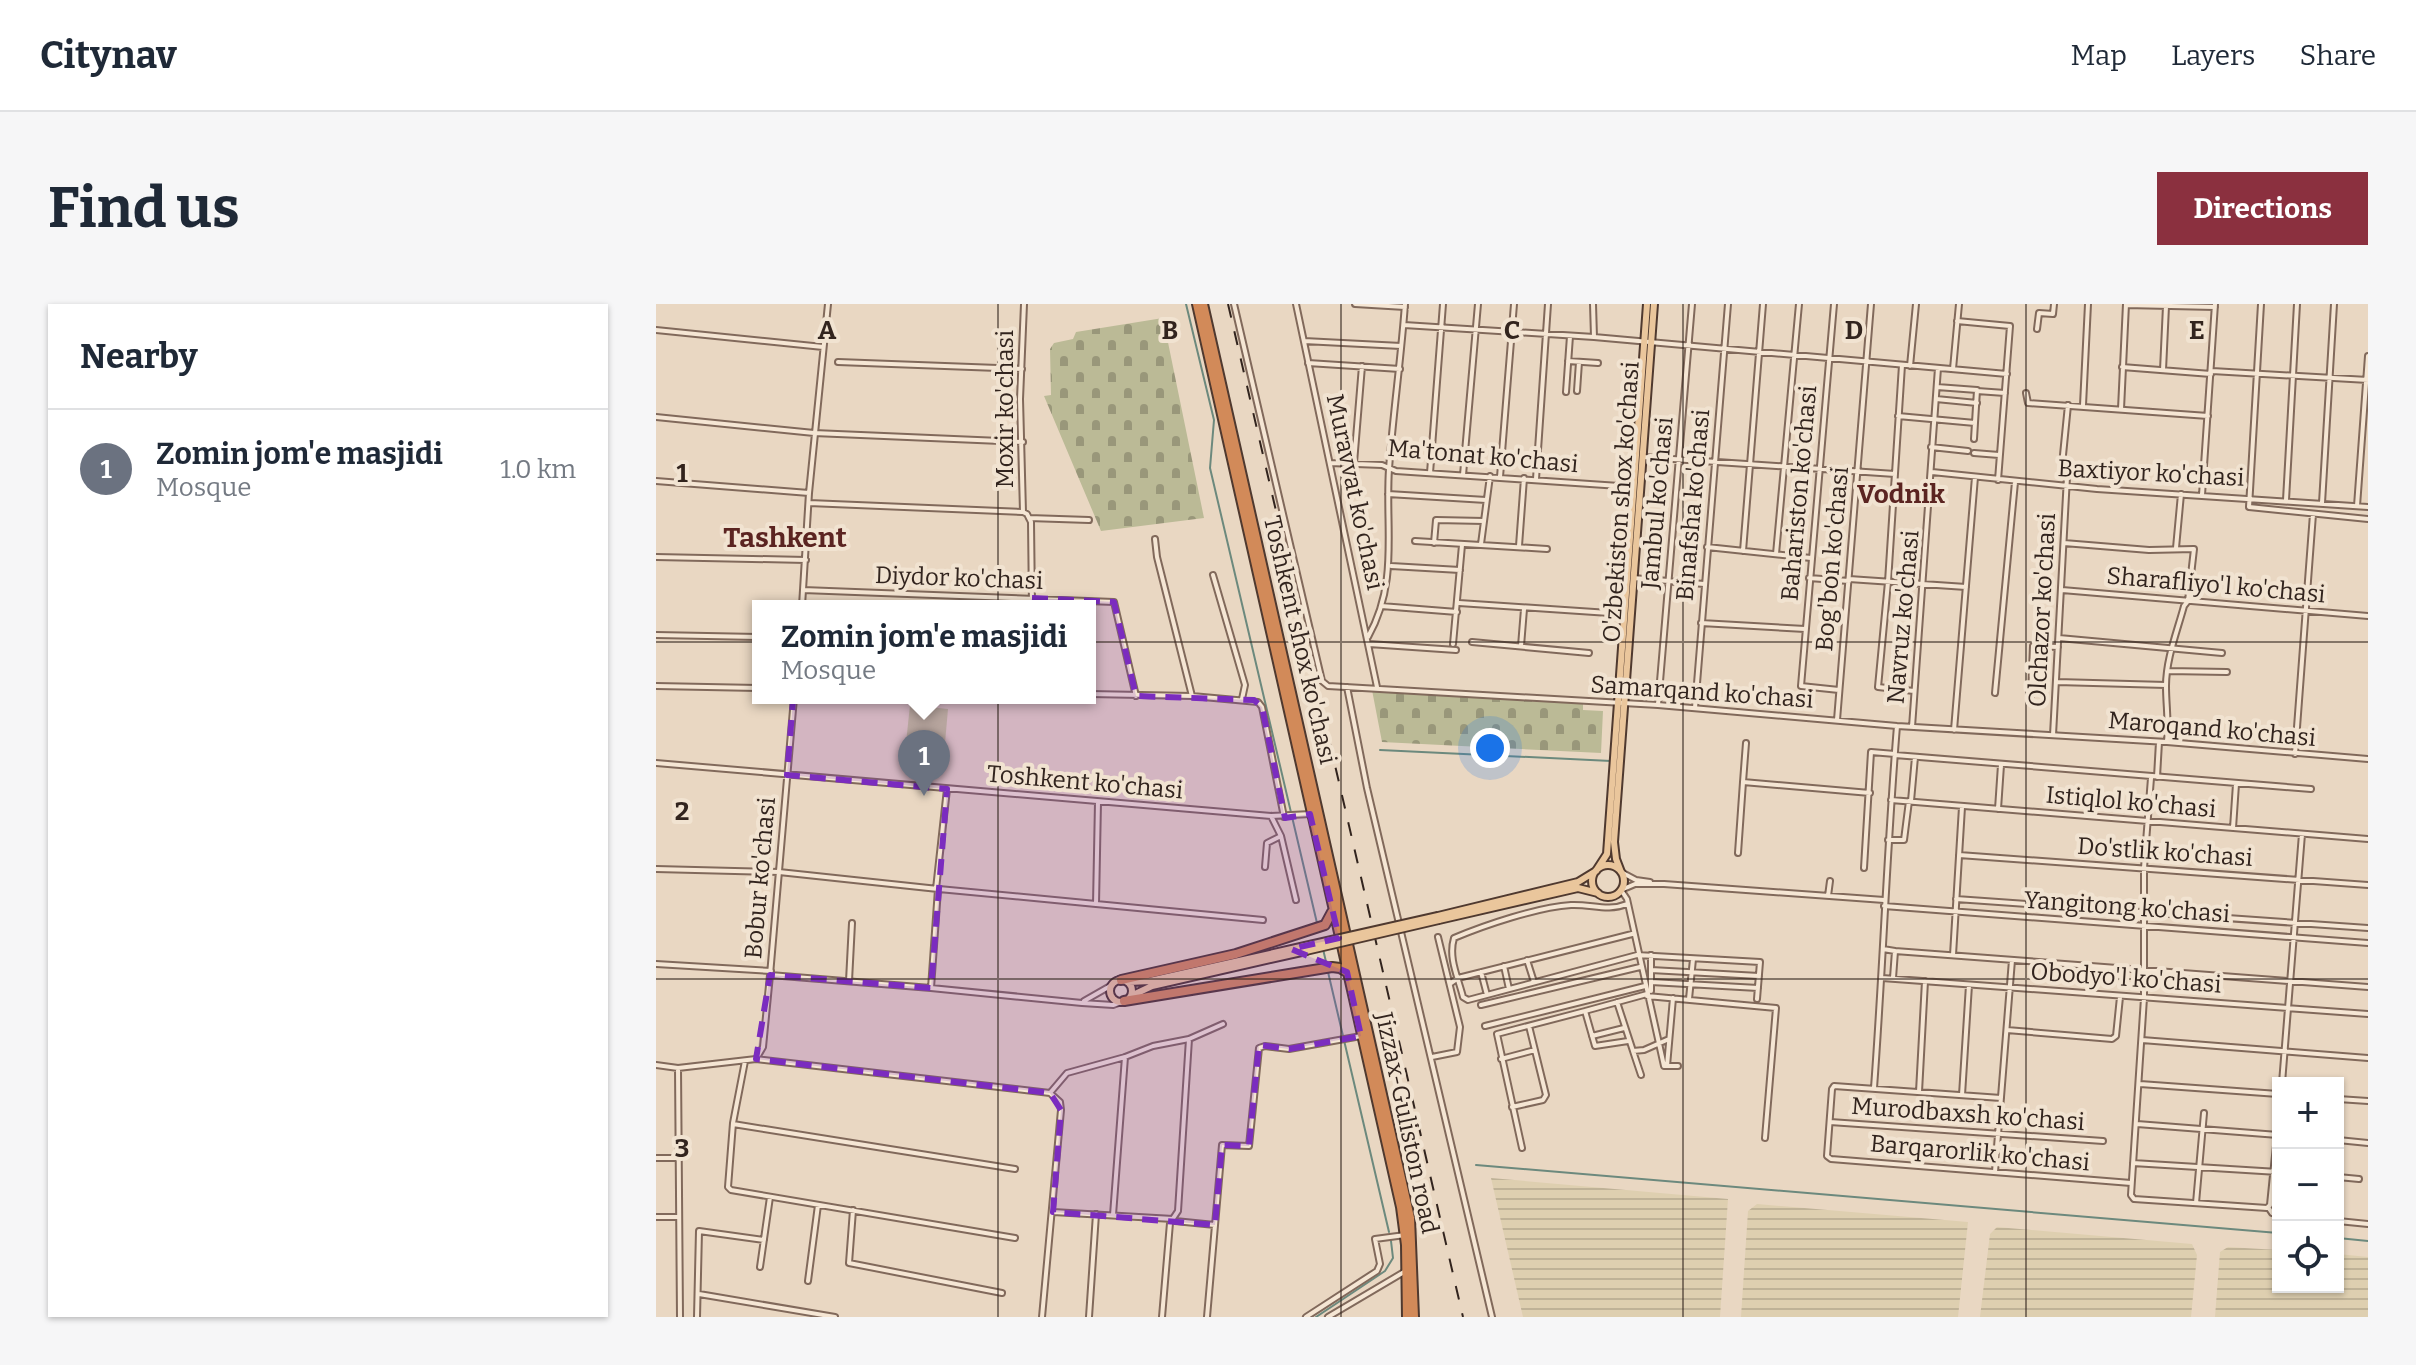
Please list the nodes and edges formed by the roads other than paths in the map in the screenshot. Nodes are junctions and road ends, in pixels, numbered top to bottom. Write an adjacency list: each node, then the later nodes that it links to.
1 (828, 304): 46 (street)
2 (1024, 304): 63 (street, Moxir ko'chasi)
3 (1197, 304): 238 (highway)
4 (1203, 304): 238 (highway, Toshkent shox ko'chasi)
5 (1234, 304): 196 (street)
6 (1296, 304): 42 (street, Muravvat ko'chasi)
7 (1355, 304): 29 (street)
8 (1443, 304): 34 (street)
9 (1478, 304): 37 (street)
10 (1514, 304): 38 (street)
11 (1548, 304): 39 (street)
12 (1593, 304): 41 (street)
13 (1647, 304): 43 (main road, O'zbekiston shox ko'chasi)
14 (1654, 304): 43 (main road, O'zbekiston shox ko'chasi)
15 (1692, 304): 45 (street, Jambul ko'chasi)
16 (1728, 304): 47 (street, Binafsha ko'chasi)
17 (1763, 304): 48 (street)
18 (1799, 304): 49 (street)
19 (1834, 304): 51 (street, Bahariston ko'chasi)
20 (1871, 304): 55 (street, Bog'bon ko'chasi)
21 (1916, 304): 60 (street)
22 (1959, 304): 32 (street)
23 (2054, 304): 35 (street)
24 (2088, 304): 82 (street)
25 (2126, 304): 30 (street); 61 (street)
26 (2261, 304): 68 (street)
27 (2297, 304): 70 (street)
28 (2334, 304): 71 (street)
29 (1405, 306): 33 (street)
30 (2166, 306): 31 (street); 66 (street)
31 (2215, 306): 67 (street)
32 (1957, 321): 65 (street); 69 (street)
33 (1404, 325): 34 (street); 44 (street)
34 (1441, 328): 37 (street); 105 (street)
35 (2037, 329)
36 (656, 330): 46 (street)
37 (1476, 330): 38 (street); 107 (street)
38 (1512, 332): 39 (street); 109 (street)
39 (1546, 334): 40 (street); 112 (street)
40 (1570, 336): 41 (street); 52 (street)
41 (1594, 337): 43 (street)
42 (1304, 341): 44 (street); 56 (street, Muravvat ko'chasi)
43 (1648, 343): 45 (street); 94 (main road, O'zbekiston shox ko'chasi); 116 (main road, O'zbekiston shox ko'chasi)
44 (1402, 346): 64 (street)
45 (1688, 346): 47 (street); 95 (street, Jambul ko'chasi)
46 (823, 347): 89 (street)
47 (1724, 350): 48 (street); 96 (street, Binafsha ko'chasi)
48 (1759, 352): 49 (street); 99 (street)
49 (1794, 356): 51 (street); 101 (street)
50 (2368, 356): 72 (street)
51 (1829, 358): 55 (street); 102 (street, Bahariston ko'chasi)
52 (1568, 361): 54 (street); 76 (street)
53 (838, 362): 63 (street)
54 (1579, 362): 57 (street); 74 (street)
55 (1866, 362): 58 (street); 103 (street, Bog'bon ko'chasi)
56 (1308, 363): 59 (street); 97 (street, Muravvat ko'chasi)
57 (1598, 363)
58 (1902, 365): 60 (street); 84 (street)
59 (1362, 366): 64 (street); 98 (street)
60 (1910, 366): 62 (street)
61 (2122, 367): 66 (street); 83 (street)
62 (1938, 368): 65 (street); 73 (street, Navruz ko'chasi)
63 (1022, 369): 91 (street, Moxir ko'chasi)
64 (1400, 369): 100 (street)
65 (1953, 369): 69 (street)
66 (2163, 370): 67 (street)
67 (2212, 372): 68 (street); 85 (street)
68 (2256, 373): 70 (street); 122 (street)
69 (2007, 374): 77 (street)
70 (2293, 374): 71 (street); 124 (street)
71 (2330, 376): 72 (street); 126 (street)
72 (2367, 380): 127 (street)
73 (1937, 387): 75 (street); 79 (street, Navruz ko'chasi)
74 (1577, 391)
75 (1977, 391): 77 (street); 80 (street)
76 (1566, 392)
77 (2005, 393): 93 (street)
78 (2026, 393): 81 (street)
79 (1936, 399): 80 (street); 87 (street, Navruz ko'chasi)
80 (1977, 403): 88 (street)
81 (2068, 405): 82 (street); 117 (street, Olchazor ko'chasi)
82 (2083, 406): 83 (street)
83 (2121, 409): 85 (street)
84 (1898, 416): 87 (street); 106 (street)
85 (2208, 416): 121 (street)
86 (656, 417): 89 (street)
87 (1934, 419): 88 (street); 92 (street, Navruz ko'chasi)
88 (1976, 423): 90 (street)
89 (814, 433): 91 (street); 118 (street)
90 (1974, 439)
91 (1023, 442): 129 (street, Moxir ko'chasi)
92 (1931, 447): 93 (street); 104 (street, Navruz ko'chasi)
93 (2000, 455): 113 (street)
94 (1643, 457): 95 (street); 153 (main road, O'zbekiston shox ko'chasi)
95 (1679, 459): 96 (street); 156 (street, Jambul ko'chasi)
96 (1715, 462): 99 (street); 142 (street, Binafsha ko'chasi)
97 (1330, 463): 98 (street, Ma'tonat ko'chasi); 182 (street, Muravvat ko'chasi)
98 (1354, 463): 100 (street, Ma'tonat ko'chasi)
99 (1750, 464): 101 (street); 145 (street)
100 (1389, 467): 105 (street, Ma'tonat ko'chasi); 119 (street)
101 (1784, 467): 102 (street); 146 (street)
102 (1818, 469): 103 (street); 148 (street, Bahariston ko'chasi)
103 (1857, 471): 106 (street); 155 (street, Bog'bon ko'chasi)
104 (1932, 472): 110 (street, Baxtiyor ko'chasi); 159 (street, Navruz ko'chasi)
105 (1430, 473): 107 (street, Ma'tonat ko'chasi)
106 (1895, 474): 157 (street)
107 (1463, 475): 108 (street, Ma'tonat ko'chasi)
108 (1490, 476): 109 (street, Ma'tonat ko'chasi); 123 (street)
109 (1500, 477): 111 (street, Ma'tonat ko'chasi)
110 (1975, 477): 113 (street, Baxtiyor ko'chasi); 160 (street)
111 (1524, 478): 112 (street, Ma'tonat ko'chasi); 141 (street)
112 (1536, 479): 116 (street, Ma'tonat ko'chasi)
113 (1998, 480): 115 (street, Baxtiyor ko'chasi)
114 (656, 481): 118 (street)
115 (2015, 482): 117 (street, Baxtiyor ko'chasi); 201 (street)
116 (1634, 487): 176 (main road, O'zbekiston shox ko'chasi)
117 (2066, 487): 120 (street, Baxtiyor ko'chasi); 138 (street, Olchazor ko'chasi)
118 (809, 493): 125 (street)
119 (1388, 494): 123 (street); 150 (street)
120 (2181, 494): 121 (street, Baxtiyor ko'chasi); 143 (street)
121 (2202, 495): 122 (street, Baxtiyor ko'chasi)
122 (2249, 497): 124 (street, Baxtiyor ko'chasi); 130 (street)
123 (1486, 500): 134 (street)
124 (2286, 500): 126 (street, Baxtiyor ko'chasi)
125 (809, 503): 129 (street); 149 (street)
126 (2322, 503): 127 (street, Baxtiyor ko'chasi)
127 (2357, 506): 128 (street, Baxtiyor ko'chasi)
128 (2368, 507)
129 (1023, 512): 131 (street, Moxir ko'chasi)
130 (2313, 514): 132 (street); 174 (street)
131 (1029, 518): 133 (street); 165 (street, Moxir ko'chasi)
132 (2368, 519)
133 (1089, 520)
134 (1484, 521): 137 (street); 139 (street)
135 (1155, 539): 205 (street)
136 (1415, 541): 137 (street)
137 (1434, 543): 140 (street)
138 (2064, 543): 143 (street); 162 (street, Olchazor ko'chasi)
139 (1481, 544): 140 (street); 141 (street)
140 (1462, 545): 151 (street)
141 (1519, 546): 144 (street)
142 (1707, 547): 145 (street); 158 (street, Binafsha ko'chasi)
143 (2176, 548): 169 (street)
144 (1547, 549)
145 (1743, 551): 146 (street)
146 (1776, 554): 148 (street)
147 (656, 557): 149 (street)
148 (1811, 558): 154 (street, Bahariston ko'chasi)
149 (806, 560): 161 (street)
150 (1391, 566): 151 (street); 172 (street)
151 (1460, 570): 171 (street)
152 (1213, 575): 206 (street)
153 (1633, 578): 156 (street); 207 (main road, O'zbekiston shox ko'chasi)
154 (1809, 578): 155 (street); 179 (street, Bahariston ko'chasi)
155 (1849, 580): 157 (street); 199 (street, Bog'bon ko'chasi)
156 (1669, 581): 158 (street); 209 (street, Jambul ko'chasi)
157 (1888, 582): 159 (street); 200 (street)
158 (1704, 584): 178 (street, Binafsha ko'chasi)
159 (1924, 584): 160 (street); 200 (street, Navruz ko'chasi)
160 (1966, 587): 214 (street)
161 (803, 590): 163 (street, Diydor ko'chasi); 166 (street)
162 (2062, 590): 169 (street, Sharafliyo'l ko'chasi); 183 (street, Olchazor ko'chasi)
163 (945, 596): 164 (street, Diydor ko'chasi); 167 (street)
164 (991, 597): 165 (street, Diydor ko'chasi)
165 (1032, 598): 168 (street, Diydor ko'chasi)
166 (802, 600)
167 (945, 600)
168 (1049, 600)
169 (2188, 601): 174 (street, Sharafliyo'l ko'chasi); 188 (street)
170 (1096, 602): 204 (street, Diydor ko'chasi)
171 (1459, 603): 173 (street); 175 (street)
172 (1381, 606): 175 (street); 182 (street)
173 (1524, 609): 176 (street); 186 (street)
174 (2307, 610): 177 (street, Sharafliyo'l ko'chasi); 220 (street)
175 (1457, 612): 185 (street)
176 (1624, 614): 207 (main road, O'zbekiston shox ko'chasi)
177 (2368, 616)
178 (1701, 623): 179 (street); 210 (street, Binafsha ko'chasi)
179 (1805, 629): 199 (street, Bahariston ko'chasi)
180 (656, 635): 181 (street)
181 (752, 637)
182 (1368, 638): 185 (street, Muravvat ko'chasi)
183 (2059, 638): 187 (street, Olchazor ko'chasi); 188 (street)
184 (1472, 642): 186 (street)
185 (1369, 644): 197 (street, Muravvat ko'chasi)
186 (1521, 646): 189 (street)
187 (2059, 647): 193 (street, Olchazor ko'chasi); 203 (street)
188 (2172, 649): 190 (street); 191 (street)
189 (1589, 653)
190 (2222, 653)
191 (2168, 671): 192 (street); 194 (street)
192 (2227, 672)
193 (2057, 682): 194 (street); 215 (street, Olchazor ko'chasi)
194 (2166, 685): 217 (street)
195 (656, 686): 198 (street)
196 (1347, 687): 197 (street, Samarqand ko'chasi); 352 (street)
197 (1377, 687): 207 (street, Samarqand ko'chasi)
198 (752, 688)
199 (1839, 690): 211 (street, Bog'bon ko'chasi)
200 (1914, 691): 213 (street, Navruz ko'chasi)
201 (1995, 693)
202 (1096, 694): 204 (street)
203 (2031, 695)
204 (1136, 696): 205 (street)
205 (1192, 696): 206 (street)
206 (1242, 699): 240 (street)
207 (1621, 703): 209 (street, Samarqand ko'chasi); 225 (main road)
208 (793, 704): 226 (street, Bobur ko'chasi)
209 (1658, 705): 210 (street, Samarqand ko'chasi)
210 (1695, 708): 211 (street, Samarqand ko'chasi)
211 (1837, 721): 212 (street, Samarqand ko'chasi)
212 (1897, 726): 213 (street, Samarqand ko'chasi); 219 (street)
213 (1912, 727): 214 (street, Samarqand ko'chasi)
214 (1954, 730): 215 (street, Samarqand ko'chasi)
215 (2053, 735): 216 (street, Maroqand ko'chasi)
216 (2159, 742): 217 (street, Maroqand ko'chasi); 227 (street)
217 (2167, 742): 220 (street, Maroqand ko'chasi)
218 (1746, 743): 228 (street)
219 (1895, 754): 221 (street); 232 (street); 233 (street)
220 (2295, 754): 222 (street, Maroqand ko'chasi)
221 (1915, 757): 224 (street); 234 (street)
222 (2368, 759)
223 (656, 763): 226 (street, Toshkent ko'chasi)
224 (2001, 765): 227 (street); 237 (street)
225 (1617, 770): 253 (main road); 255 (main road)
226 (787, 775): 230 (street, Toshkent ko'chasi); 254 (street, Bobur ko'chasi)
227 (2154, 777): 229 (street); 241 (street)
228 (1743, 782): 232 (street); 247 (street)
229 (2236, 784): 231 (street); 242 (street)
230 (947, 789): 235 (street, Toshkent ko'chasi); 260 (street)
231 (2311, 789)
232 (1870, 793): 250 (street)
233 (1891, 800): 234 (street, Istiqlol ko'chasi); 246 (street)
234 (1910, 801): 236 (street, Istiqlol ko'chasi); 246 (street)
235 (1098, 802): 239 (street, Toshkent ko'chasi); 267 (street)
236 (1962, 807): 237 (street, Istiqlol ko'chasi); 248 (street)
237 (1998, 809): 241 (street, Istiqlol ko'chasi)
238 (1314, 814): 240 (street, Toshkent ko'chasi); 269 (highway, Toshkent shox ko'chasi); 321 (highway, Toshkent shox ko'chasi)
239 (1271, 816): 240 (street, Toshkent ko'chasi); 244 (street)
240 (1287, 817)
241 (2147, 821): 242 (street, Istiqlol ko'chasi); 251 (street)
242 (2233, 828): 243 (street, Istiqlol ko'chasi)
243 (2302, 834): 245 (street, Istiqlol ko'chasi); 256 (street)
244 (1281, 836): 249 (street); 265 (street)
245 (2368, 839)
246 (1888, 840): 266 (street)
247 (1738, 853)
248 (1959, 855): 251 (street, Do'stlik ko'chasi); 264 (street)
249 (1265, 867)
250 (1864, 868)
251 (2144, 868): 256 (street, Do'stlik ko'chasi); 271 (street)
252 (656, 869): 254 (street)
253 (1596, 871): 255 (main road); 262 (main road); 272 (main road)
254 (779, 872): 260 (street); 299 (street, Bobur ko'chasi)
255 (1621, 872): 258 (street); 261 (main road)
256 (2298, 879): 259 (street, Do'stlik ko'chasi); 274 (street)
257 (1830, 881): 263 (street)
258 (1664, 884): 261 (street); 263 (street, Yangitong ko'chasi)
259 (2368, 885)
260 (937, 889): 267 (street); 317 (street)
261 (1621, 890): 262 (main road); 268 (street)
262 (1598, 893): 272 (main road)
263 (1828, 896): 266 (street, Yangitong ko'chasi)
264 (1956, 899): 270 (street); 271 (street, Yangitong ko'chasi)
265 (1296, 900)
266 (1884, 903): 270 (street, Yangitong ko'chasi); 283 (street)
267 (1096, 904): 273 (street)
268 (1627, 904): 278 (street); 303 (street)
269 (1333, 911): 297 (highway, Toshkent shox ko'chasi); 309 (highway)
270 (1955, 911): 276 (street, Yangitong ko'chasi); 287 (street)
271 (2142, 911): 274 (street, Yangitong ko'chasi); 276 (street)
272 (1438, 918): 282 (main road, bridge)
273 (1263, 920)
274 (2295, 922): 277 (street, Yangitong ko'chasi); 280 (street)
275 (852, 923): 306 (street)
276 (2143, 926): 280 (street, Yangitong ko'chasi); 296 (street)
277 (2368, 928)
278 (1632, 934): 285 (street); 289 (street)
279 (1438, 937): 312 (street)
280 (2293, 937): 281 (street, Yangitong ko'chasi); 308 (street)
281 (2368, 943)
282 (1305, 948): 309 (main road); 327 (main road)
283 (1883, 949): 284 (street); 304 (street)
284 (1895, 951): 287 (street); 305 (street)
285 (1637, 955): 286 (street); 292 (street); 294 (street)
286 (1651, 955): 288 (street); 295 (street)
287 (1953, 955): 290 (street)
288 (1693, 959): 300 (street); 302 (street)
289 (1527, 960): 293 (street); 310 (street)
290 (2012, 960): 296 (street); 319 (street)
291 (656, 964): 299 (street)
292 (1599, 964): 301 (street); 310 (street)
293 (1504, 966): 298 (street); 320 (street)
294 (1640, 967): 301 (street); 315 (street)
295 (1651, 970): 300 (street); 311 (street)
296 (2144, 970): 308 (street); 326 (street)
297 (1347, 972): 321 (highway, Toshkent shox ko'chasi); 327 (highway)
298 (1481, 972): 303 (street); 323 (street)
299 (770, 973): 306 (street); 354 (street, Bobur ko'chasi)
300 (1691, 973): 302 (street); 313 (street)
301 (1602, 976): 332 (street)
302 (1759, 976): 318 (street)
303 (1458, 978): 312 (street); 323 (street)
304 (1882, 978): 305 (street, Obodyo'l ko'chasi); 364 (street)
305 (1893, 978): 307 (street, Obodyo'l ko'chasi)
306 (849, 981): 317 (street)
307 (1925, 981): 314 (street, Obodyo'l ko'chasi); 365 (street)
308 (2289, 981): 316 (street); 333 (street)
309 (1121, 982): 327 (main road); 327 (main road); 331 (street)
310 (1534, 982): 320 (street)
311 (1651, 982): 313 (street); 322 (street)
312 (1451, 983): 352 (street)
313 (1690, 984): 318 (street); 328 (street)
314 (1969, 985): 319 (street, Obodyo'l ko'chasi); 368 (street)
315 (1645, 986): 322 (street); 337 (street)
316 (2368, 987)
317 (931, 988): 331 (street)
318 (1758, 988): 329 (street)
319 (2010, 988): 324 (street, Obodyo'l ko'chasi); 340 (street)
320 (1509, 989): 323 (street)
321 (1355, 990): 341 (highway, Jizzax-Guliston road); 429 (highway, Jizzax-Guliston road)
322 (1648, 994): 325 (street); 330 (street); 347 (street)
323 (1487, 995)
324 (2120, 996): 326 (street, Obodyo'l ko'chasi); 340 (street)
325 (1673, 998): 328 (street); 344 (street)
326 (2144, 998): 333 (street, Obodyo'l ko'chasi); 345 (street)
327 (1128, 999): 331 (street)
328 (1689, 999): 380 (street)
329 (1757, 999)
330 (1617, 1002): 334 (street); 339 (street)
331 (1082, 1003)
332 (1481, 1005)
333 (2288, 1009): 335 (street, Obodyo'l ko'chasi); 350 (street)
334 (1585, 1011): 338 (street); 342 (street)
335 (2368, 1014)
336 (1223, 1024): 343 (street)
337 (1485, 1026)
338 (1529, 1026): 348 (street); 355 (street)
339 (1624, 1028): 342 (street); 346 (street)
340 (2007, 1030): 369 (street)
341 (1361, 1036): 410 (street); 411 (highway, Jizzax-Guliston road)
342 (1592, 1036): 346 (street)
343 (1189, 1039): 351 (street); 407 (street)
344 (1669, 1039): 347 (street); 358 (street)
345 (2142, 1040): 350 (street); 363 (street)
346 (1628, 1041): 349 (street)
347 (1658, 1044): 349 (street); 358 (street)
348 (1535, 1050): 355 (street); 372 (street)
349 (1633, 1051): 361 (street)
350 (2285, 1052): 353 (street); 362 (street)
351 (1125, 1057): 366 (street); 404 (street)
352 (1432, 1057): 430 (street)
353 (2368, 1058)
354 (756, 1059): 356 (street); 366 (street)
355 (1501, 1059): 372 (street)
356 (745, 1061): 360 (street); 375 (street)
357 (656, 1065): 360 (street)
358 (1667, 1066): 359 (street)
359 (1678, 1066)
360 (678, 1068): 386 (street)
361 (1641, 1075)
362 (2283, 1077)
363 (2140, 1084): 367 (street); 376 (street)
364 (1874, 1088): 365 (street); 374 (street)
365 (1919, 1092): 368 (street)
366 (1050, 1093): 401 (street)
367 (2272, 1094)
368 (1962, 1095): 369 (street)
369 (2001, 1098): 378 (street)
370 (2344, 1099): 371 (street)
371 (2368, 1101)
372 (1512, 1107): 384 (street)
373 (2204, 1113): 377 (street)
374 (1830, 1122): 378 (street, Murodbaxsh ko'chasi); 390 (street, Barqarorlik ko'chasi)
375 (733, 1123): 389 (street); 396 (street)
376 (2136, 1124): 377 (street); 387 (street)
377 (2202, 1130): 379 (street); 388 (street)
378 (1998, 1134): 381 (street, Murodbaxsh ko'chasi); 390 (street)
379 (2272, 1135)
380 (1765, 1138)
381 (2103, 1141)
382 (2344, 1141): 383 (street)
383 (2368, 1143)
384 (1522, 1148)
385 (656, 1158): 386 (street)
386 (679, 1158): 406 (street)
387 (2133, 1163): 388 (street); 394 (street)
388 (2199, 1167): 391 (street); 397 (street)
389 (1015, 1169)
390 (1995, 1172): 394 (street, Barqarorlik ko'chasi)
391 (2272, 1172)
392 (2344, 1178): 393 (street)
393 (2359, 1179)
394 (2131, 1183): 397 (street)
395 (2272, 1190): 399 (street)
396 (770, 1197): 398 (street); 413 (street)
397 (2196, 1203): 399 (street)
398 (818, 1205): 400 (street); 416 (street)
399 (2268, 1207): 402 (street)
400 (853, 1210): 412 (street); 417 (street)
401 (1053, 1212): 403 (street); 422 (street)
402 (2272, 1213)
403 (1096, 1214): 404 (street); 423 (street)
404 (1113, 1215): 407 (street)
405 (656, 1217): 406 (street)
406 (679, 1217): 419 (street)
407 (1173, 1219): 410 (street); 424 (street)
408 (2344, 1222): 409 (street)
409 (2368, 1224)
410 (1215, 1225): 425 (street)
411 (1405, 1235): 415 (highway, Jizzax-Guliston road); 426 (street)
412 (1015, 1238)
413 (764, 1240): 414 (street); 418 (street)
414 (760, 1267)
415 (1406, 1272): 427 (street); 428 (highway, Jizzax-Guliston road)
416 (808, 1281)
417 (1002, 1293)
418 (699, 1294): 420 (street); 421 (street)
419 (680, 1317)
420 (698, 1317)
421 (835, 1317)
422 (1042, 1317)
423 (1089, 1317)
424 (1162, 1317)
425 (1207, 1317)
426 (1306, 1317)
427 (1328, 1317)
428 (1407, 1317)
429 (1414, 1317)
430 (1492, 1317)

